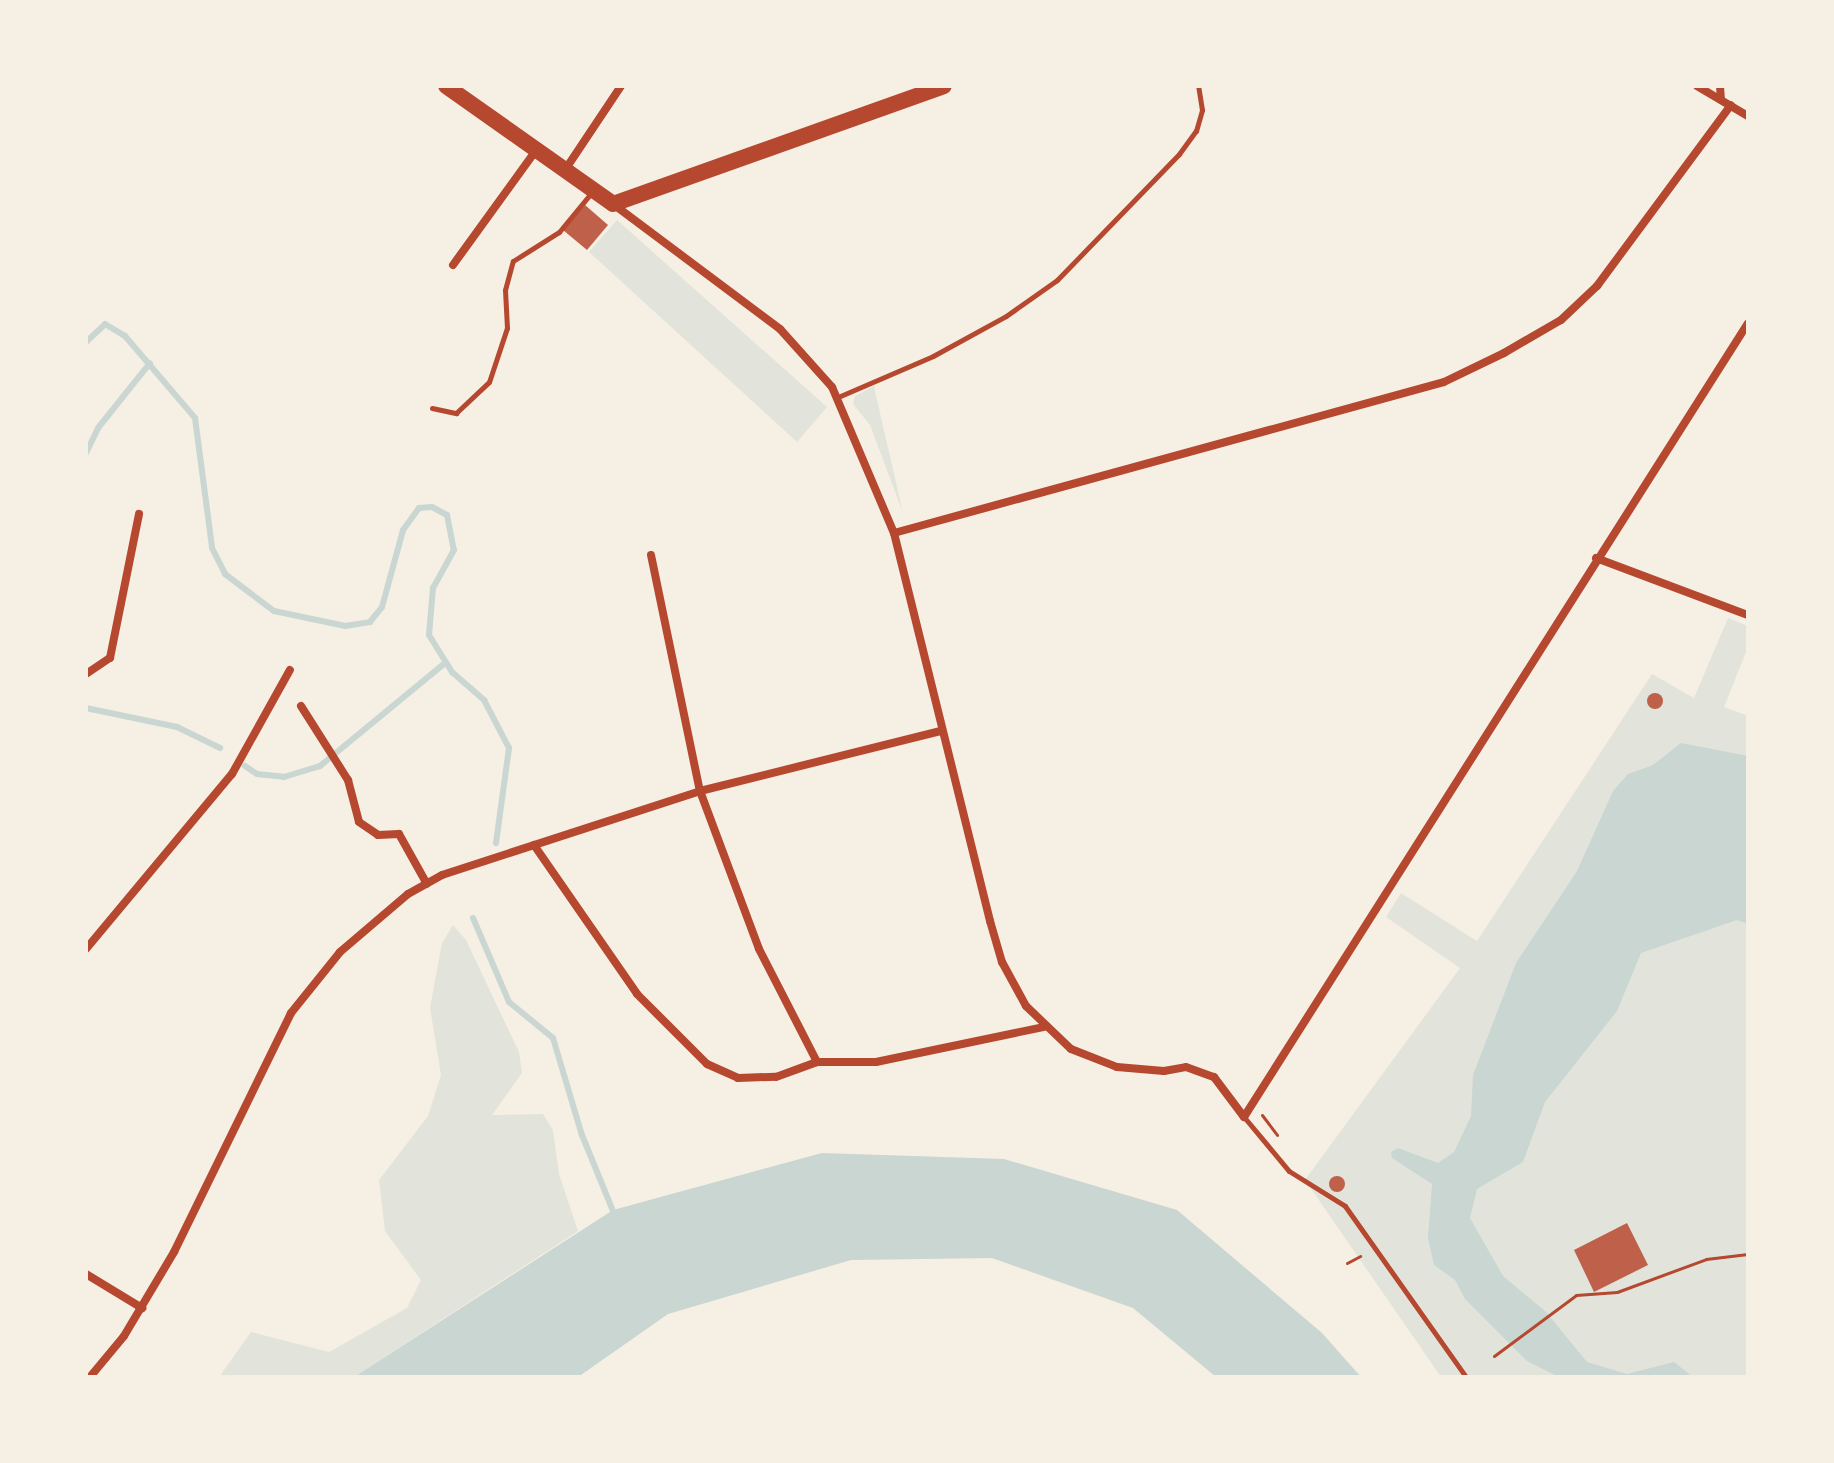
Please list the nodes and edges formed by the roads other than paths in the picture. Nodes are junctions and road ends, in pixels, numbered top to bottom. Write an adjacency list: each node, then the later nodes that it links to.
1 (446, 86): 10 (highway)
2 (621, 86): 11 (street)
3 (944, 86): 13 (highway)
4 (1198, 86): 16 (lane)
5 (1697, 86): 7 (street)
6 (1720, 86): 7 (street)
7 (1721, 99): 8 (street)
8 (1731, 105): 9 (street); 19 (street)
9 (1748, 116)
10 (537, 149): 11 (highway); 14 (street)
11 (565, 170): 12 (highway)
12 (593, 190): 13 (highway); 17 (lane)
13 (613, 204): 16 (street)
14 (453, 265)
15 (1748, 323): 21 (street)
16 (838, 397): 19 (street)
17 (432, 408)
18 (139, 514): 24 (street)
19 (894, 533): 26 (street)
20 (651, 555): 27 (street)
21 (1596, 558): 22 (street); 33 (street)
22 (1748, 615)
23 (290, 670): 30 (street)
24 (86, 674)
25 (301, 706): 29 (street)
26 (941, 731): 27 (street); 31 (street)
27 (700, 791): 28 (street); 32 (street)
28 (534, 845): 29 (street); 32 (street)
29 (427, 884): 35 (street)
30 (86, 949)
31 (1044, 1027): 32 (street); 33 (street)
32 (817, 1062)
33 (1244, 1117): 37 (lane)
34 (86, 1274): 35 (street)
35 (142, 1308): 36 (street)
36 (90, 1377)
37 (1466, 1377)

